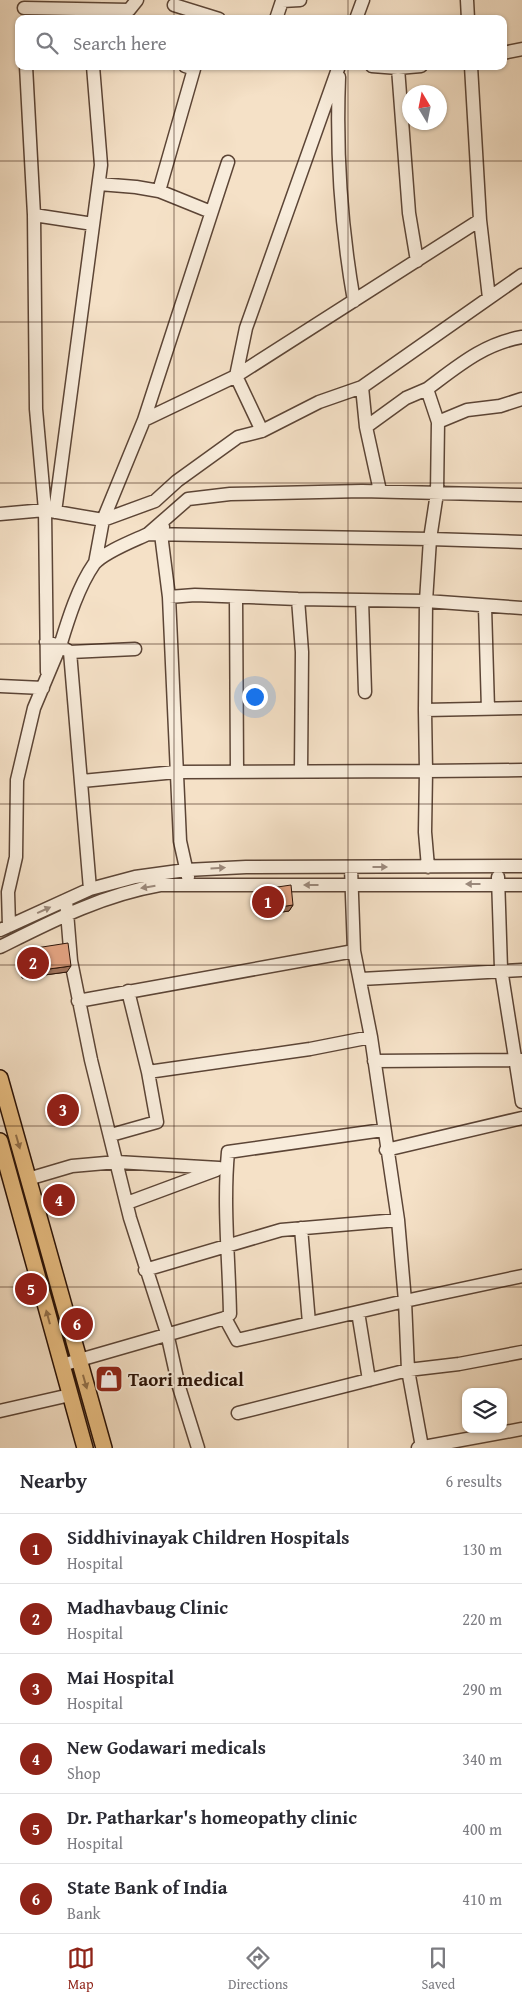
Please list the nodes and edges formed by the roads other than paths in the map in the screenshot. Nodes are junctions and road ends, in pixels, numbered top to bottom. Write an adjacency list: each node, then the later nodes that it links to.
1 (281, 0): 2 (street); 9 (street)
2 (300, 0)
3 (363, 0): 10 (street)
4 (467, 0): 11 (street)
5 (174, 5): 8 (street)
6 (24, 9): 7 (street)
7 (132, 10)
8 (206, 15)
9 (277, 15)
10 (357, 15)
11 (468, 15)
12 (522, 49): 13 (street)
13 (507, 52)
14 (26, 70): 27 (street)
15 (93, 70): 24 (street)
16 (194, 70): 25 (street)
17 (338, 70): 21 (street)
18 (340, 70): 22 (street)
19 (398, 70): 30 (street)
20 (471, 70): 28 (street)
21 (326, 103): 22 (street); 35 (street)
22 (337, 125): 33 (street)
23 (228, 162): 26 (street)
24 (99, 184): 25 (street); 29 (street)
25 (159, 191): 26 (street)
26 (211, 212): 39 (street)
27 (34, 215): 29 (street); 44 (street)
28 (480, 220): 30 (street); 32 (street)
29 (93, 224): 43 (street)
30 (417, 260): 33 (street)
31 (522, 275): 32 (street)
32 (488, 298): 36 (street)
33 (354, 301): 35 (street)
34 (522, 337): 37 (street)
35 (236, 376): 39 (street); 42 (street)
36 (362, 387): 41 (street); 42 (street)
37 (427, 389): 40 (street); 41 (street)
38 (522, 400): 40 (street)
39 (144, 420): 50 (street)
40 (438, 422): 46 (street)
41 (366, 427): 45 (street)
42 (262, 431): 50 (street)
43 (60, 466): 44 (street); 48 (street)
44 (42, 483): 48 (street)
45 (380, 491): 46 (street); 51 (street)
46 (437, 493): 47 (street); 54 (street)
47 (522, 495)
48 (50, 511): 49 (street); 50 (street); 64 (street)
49 (0, 514)
50 (103, 520): 56 (street)
51 (165, 521): 52 (street); 53 (street)
52 (148, 534): 53 (street); 56 (street)
53 (161, 534): 54 (street); 57 (street)
54 (430, 539): 55 (street); 61 (street)
55 (522, 542)
56 (95, 563): 65 (street)
57 (168, 596): 58 (street); 77 (street)
58 (236, 598): 59 (street); 74 (street)
59 (298, 599): 60 (street); 75 (street)
60 (362, 600): 61 (street); 69 (street)
61 (426, 601): 62 (street); 72 (street)
62 (485, 607): 63 (street); 71 (street)
63 (522, 608)
64 (46, 642): 65 (street); 67 (street)
65 (65, 649): 66 (street); 67 (street); 78 (street)
66 (135, 649)
67 (45, 684): 68 (street); 91 (street)
68 (0, 686)
69 (365, 692)
70 (522, 708): 71 (street)
71 (488, 709): 72 (street)
72 (425, 710): 76 (street)
73 (522, 770): 76 (street)
74 (237, 771): 75 (street); 77 (street)
75 (301, 771): 76 (street)
76 (426, 771): 80 (street)
77 (176, 772): 78 (street); 83 (street)
78 (82, 781): 88 (street)
79 (522, 866): 81 (street)
80 (428, 867): 81 (street); 82 (street, one-way to 80)
81 (497, 867): 85 (street)
82 (351, 868): 83 (street, one-way to 82); 86 (street)
83 (186, 870): 84 (street); 88 (street)
84 (189, 884): 86 (street, one-way to 84); 92 (street, one-way to 92)
85 (498, 884): 86 (street, one-way to 86); 87 (street); 96 (street)
86 (352, 885): 95 (street)
87 (522, 885)
88 (90, 890): 90 (street)
89 (0, 894): 91 (street)
90 (66, 900): 92 (street); 93 (street, one-way to 90)
91 (8, 912): 93 (street)
92 (67, 914): 94 (street); 100 (street)
93 (4, 928)
94 (0, 947)
95 (354, 951): 98 (street); 99 (street)
96 (501, 970): 97 (street); 98 (street); 102 (street)
97 (522, 970)
98 (361, 979): 101 (street)
99 (128, 991): 100 (street); 104 (street)
100 (78, 1001): 109 (street)
101 (371, 1037): 103 (street); 104 (street)
102 (518, 1060): 103 (street); 106 (street)
103 (374, 1061): 108 (street)
104 (148, 1072): 109 (street)
105 (0, 1078): 115 (main road, one-way to 115)
106 (522, 1102)
107 (522, 1118): 111 (street)
108 (383, 1130): 111 (street); 113 (street)
109 (110, 1135): 112 (street)
110 (0, 1141): 114 (main road)
111 (386, 1150): 117 (street)
112 (117, 1162): 113 (street); 115 (street); 116 (street)
113 (223, 1168): 116 (street); 119 (street)
114 (4, 1175): 129 (main road, one-way to 114)
115 (28, 1179): 128 (main road)
116 (127, 1203): 120 (street)
117 (398, 1220): 118 (street); 122 (street)
118 (301, 1228): 119 (street); 125 (street)
119 (229, 1246): 120 (street); 124 (street)
120 (145, 1270): 126 (street)
121 (522, 1276): 122 (street)
122 (405, 1301): 123 (street); 130 (street)
123 (358, 1312): 125 (street); 131 (street)
124 (225, 1318): 125 (street); 126 (street)
125 (309, 1323)
126 (167, 1333): 128 (street); 138 (street)
127 (522, 1352): 130 (street)
128 (79, 1360): 129 (street); 137 (main road, one-way to 137)
129 (62, 1366): 132 (main road)
130 (408, 1370): 131 (street); 139 (street)
131 (369, 1380): 134 (street)
132 (70, 1395): 133 (street); 136 (main road)
133 (0, 1411)
134 (238, 1413)
135 (522, 1429): 139 (street)
136 (85, 1448)
137 (104, 1448)
138 (198, 1448)
139 (420, 1448)

